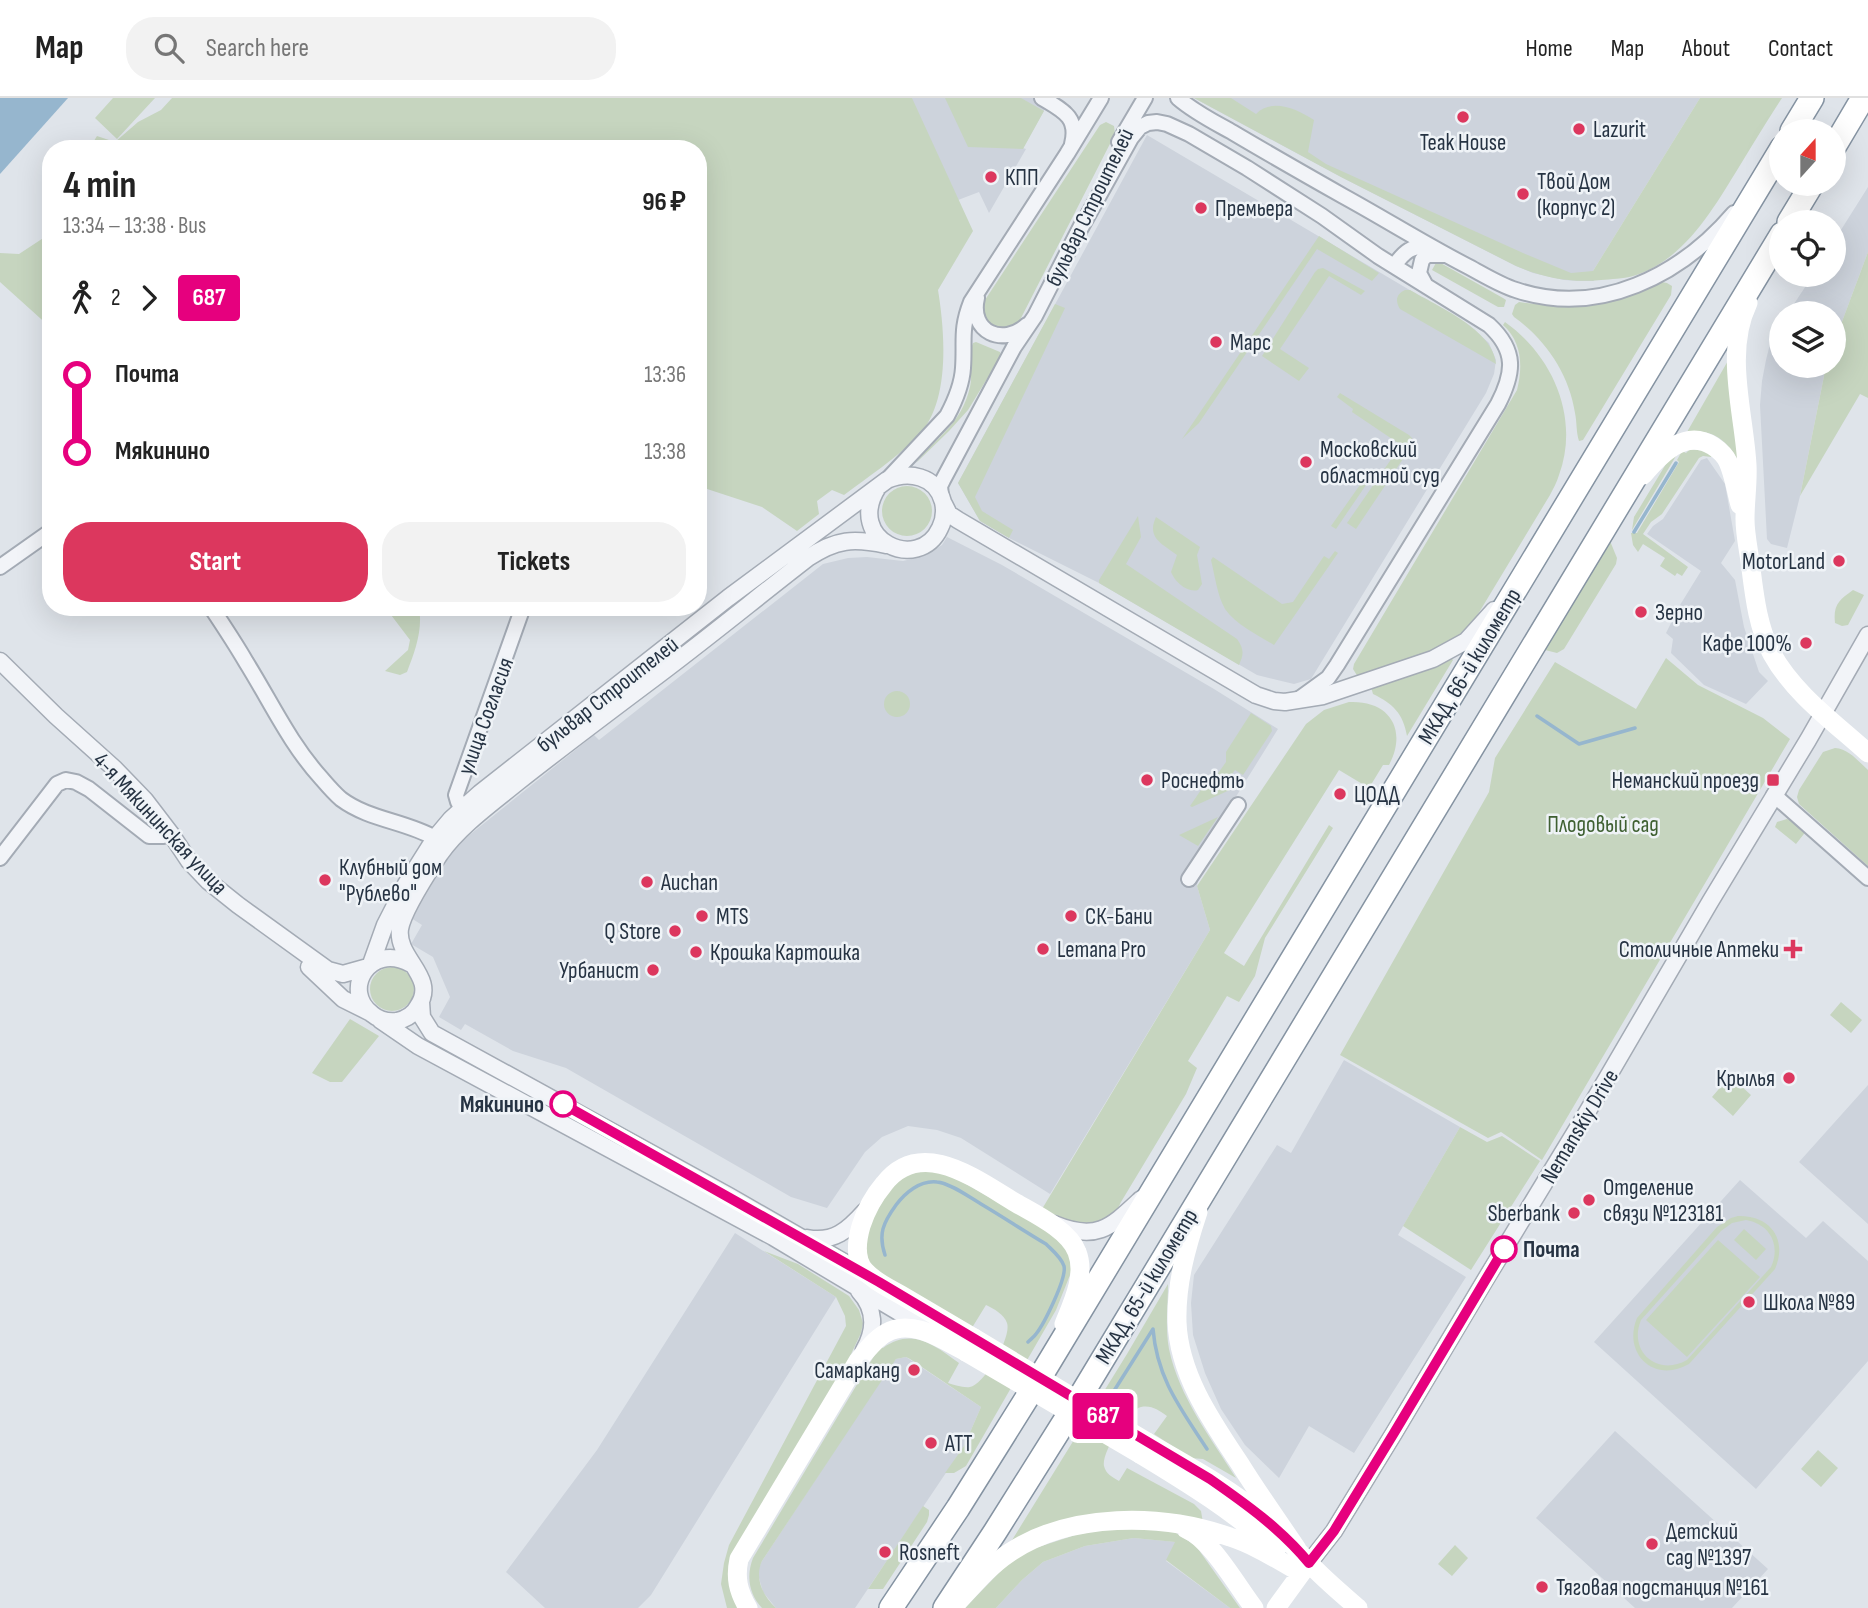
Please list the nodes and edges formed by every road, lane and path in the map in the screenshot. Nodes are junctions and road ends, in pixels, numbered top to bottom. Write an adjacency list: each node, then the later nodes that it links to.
1 (1042, 98): 9 (street)
2 (1101, 98): 9 (street, бульвар Строителей)
3 (1145, 98): 12 (street, бульвар Строителей)
4 (1178, 98): 13 (street)
5 (1812, 98): 7 (highway)
6 (1864, 98): 8 (highway)
7 (1799, 119)
8 (1846, 127)
9 (1067, 154): 17 (street, бульвар Строителей)
10 (1769, 169): 11 (highway, МКАД, 66-й километр)
11 (1764, 177): 13 (street); 26 (highway, МКАД, 66-й километр)
12 (1078, 233): 16 (street); 19 (street, бульвар Строителей)
13 (1440, 252): 16 (street); 18 (street)
14 (1769, 254): 22 (highway, МКАД, 66-й километр)
15 (1769, 260): 23 (main road)
16 (1394, 266): 18 (street)
17 (982, 284): 19 (street, бульвар Строителей); 20 (street, бульвар Строителей)
18 (1426, 286): 34 (street)
19 (1035, 316): 21 (street, бульвар Строителей)
20 (882, 483): 21 (street); 25 (street, бульвар Строителей); 28 (street, бульвар Строителей)
21 (942, 500): 25 (street, бульвар Строителей); 34 (street)
22 (1620, 502): 23 (main road); 50 (highway, МКАД, 66-й километр)
23 (1745, 521): 35 (main road)
24 (42, 537): 27 (street)
25 (888, 545): 39 (street, бульвар Строителей)
26 (1532, 561): 34 (street); 51 (highway, МКАД, 66-й километр)
27 (0, 567)
28 (707, 615)
29 (217, 616): 41 (street)
30 (520, 616): 39 (street, улица Согласия)
31 (705, 616): 39 (street, бульвар Строителей)
32 (1868, 635): 35 (street, Nemanskiy Drive)
33 (0, 661): 40 (street, 4-я Мякининская улица)
34 (1297, 701)
35 (1823, 713): 36 (main road); 37 (street, Nemanskiy Drive)
36 (1868, 753)
37 (1774, 795): 43 (street); 65 (street, Nemanskiy Drive)
38 (1238, 805): 44 (street)
39 (467, 815): 41 (street, бульвар Строителей); 46 (street, бульвар Строителей)
40 (171, 834): 42 (street); 45 (street, 4-я Мякининская улица)
41 (435, 838): 47 (street, бульвар Строителей)
42 (0, 858)
43 (1868, 878)
44 (1189, 879)
45 (264, 924): 47 (street, 4-я Мякининская улица); 49 (street, 4-я Мякининская улица)
46 (411, 964): 47 (street); 48 (street, бульвар Строителей)
47 (370, 966): 49 (street, бульвар Строителей)
48 (421, 1002): 49 (street); 55 (street, бульвар Строителей)
49 (374, 1016): 56 (street, 4-я Мякининская улица)
50 (1234, 1141): 52 (highway, МКАД, 65-й километр)
51 (1155, 1185): 54 (street); 60 (highway, МКАД, 65-й километр)
52 (1206, 1188): 62 (main road); 68 (highway, МКАД, 65-й километр)
53 (867, 1209): 54 (main road); 55 (street); 57 (main road)
54 (1043, 1219): 60 (main road)
55 (797, 1235): 57 (street, бульвар Строителей)
56 (846, 1281): 58 (street); 59 (street)
57 (879, 1282): 58 (main road)
58 (970, 1345): 59 (main road); 61 (main road, bridge)
59 (858, 1361): 67 (main road)
60 (1045, 1369): 66 (highway, МКАД, 65-й километр)
61 (1143, 1448): 62 (main road); 63 (main road)
62 (1261, 1505): 63 (main road); 65 (main road)
63 (1233, 1514): 65 (main road)
64 (1175, 1524): 65 (main road); 69 (main road); 70 (main road)
65 (1302, 1562): 71 (main road, Nemanskiy Drive); 72 (main road); 73 (main road)
66 (894, 1603)
67 (748, 1608)
68 (945, 1608)
69 (952, 1608)
70 (1254, 1608)
71 (1276, 1608)
72 (1340, 1608)
73 (1358, 1608)

